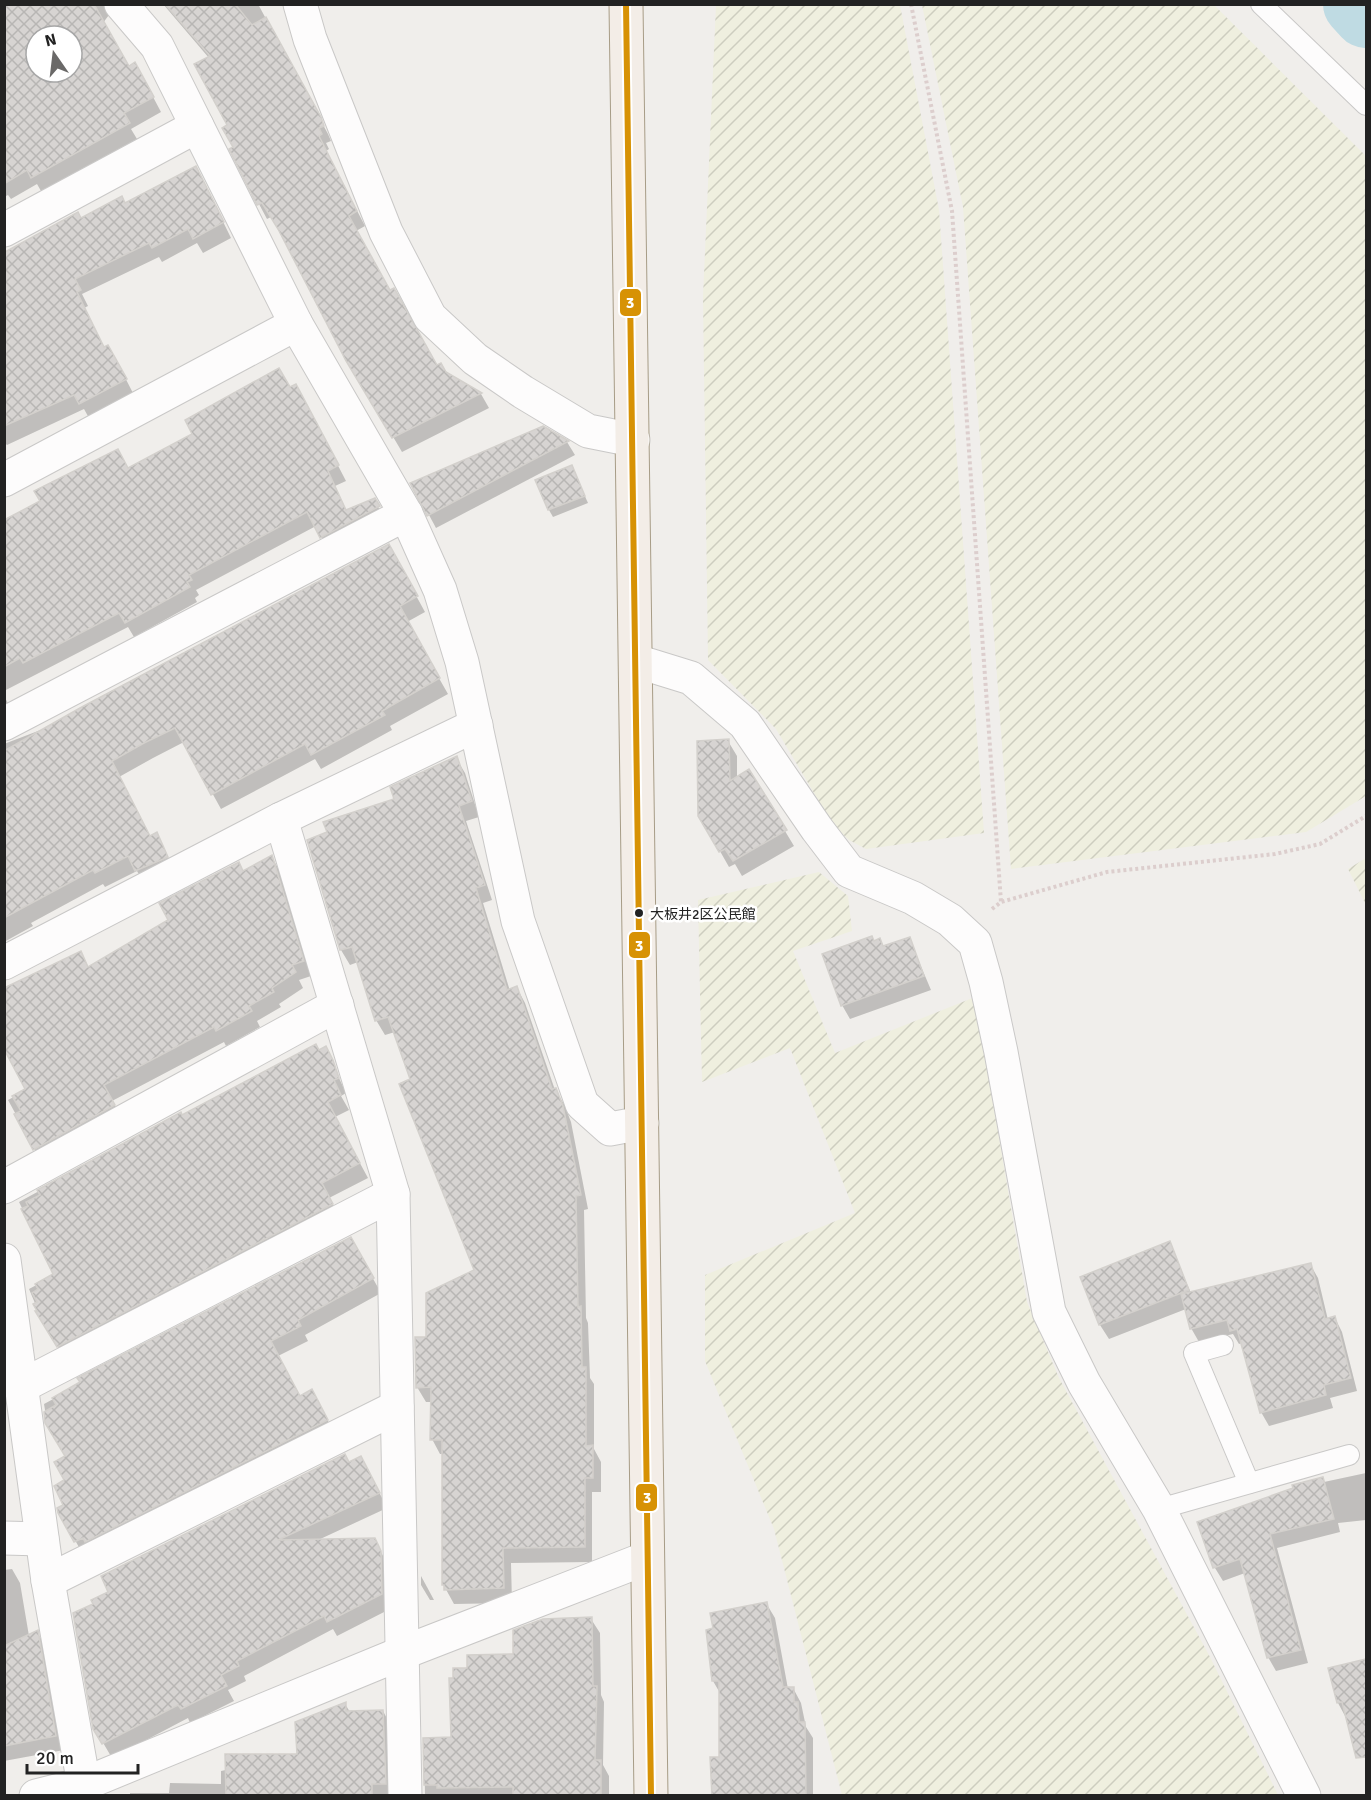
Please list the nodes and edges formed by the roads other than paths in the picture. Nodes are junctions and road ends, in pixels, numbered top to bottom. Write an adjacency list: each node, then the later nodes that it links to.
1 (121, 4): 6 (street)
2 (300, 4): 9 (street)
3 (626, 4): 9 (main road)
4 (1261, 4): 5 (lane)
5 (1366, 105)
6 (197, 126): 7 (street); 8 (street)
7 (4, 230)
8 (296, 324): 10 (street); 11 (street)
9 (633, 440): 12 (main road)
10 (4, 480)
11 (406, 514): 13 (street); 14 (street)
12 (636, 661): 18 (main road); 27 (street)
13 (4, 724)
14 (476, 725): 15 (street); 18 (street)
15 (281, 819): 16 (street); 17 (street)
16 (4, 963)
17 (337, 1005): 19 (street); 20 (street)
18 (642, 1124): 30 (main road)
19 (4, 1187)
20 (393, 1194): 23 (street); 24 (street)
21 (4, 1260): 23 (street)
22 (1223, 1345): 26 (lane)
23 (20, 1387): 29 (street)
24 (397, 1407): 31 (street); 32 (street)
25 (1349, 1455): 26 (lane)
26 (1249, 1483): 27 (lane)
27 (1159, 1509): 37 (street)
28 (4, 1538): 29 (street)
29 (42, 1539): 31 (street)
30 (647, 1558): 32 (street); 36 (main road)
31 (48, 1581): 33 (street)
32 (402, 1653): 33 (street); 35 (street)
33 (85, 1790): 34 (street)
34 (36, 1796)
35 (405, 1796)
36 (651, 1796)
37 (1304, 1796)

